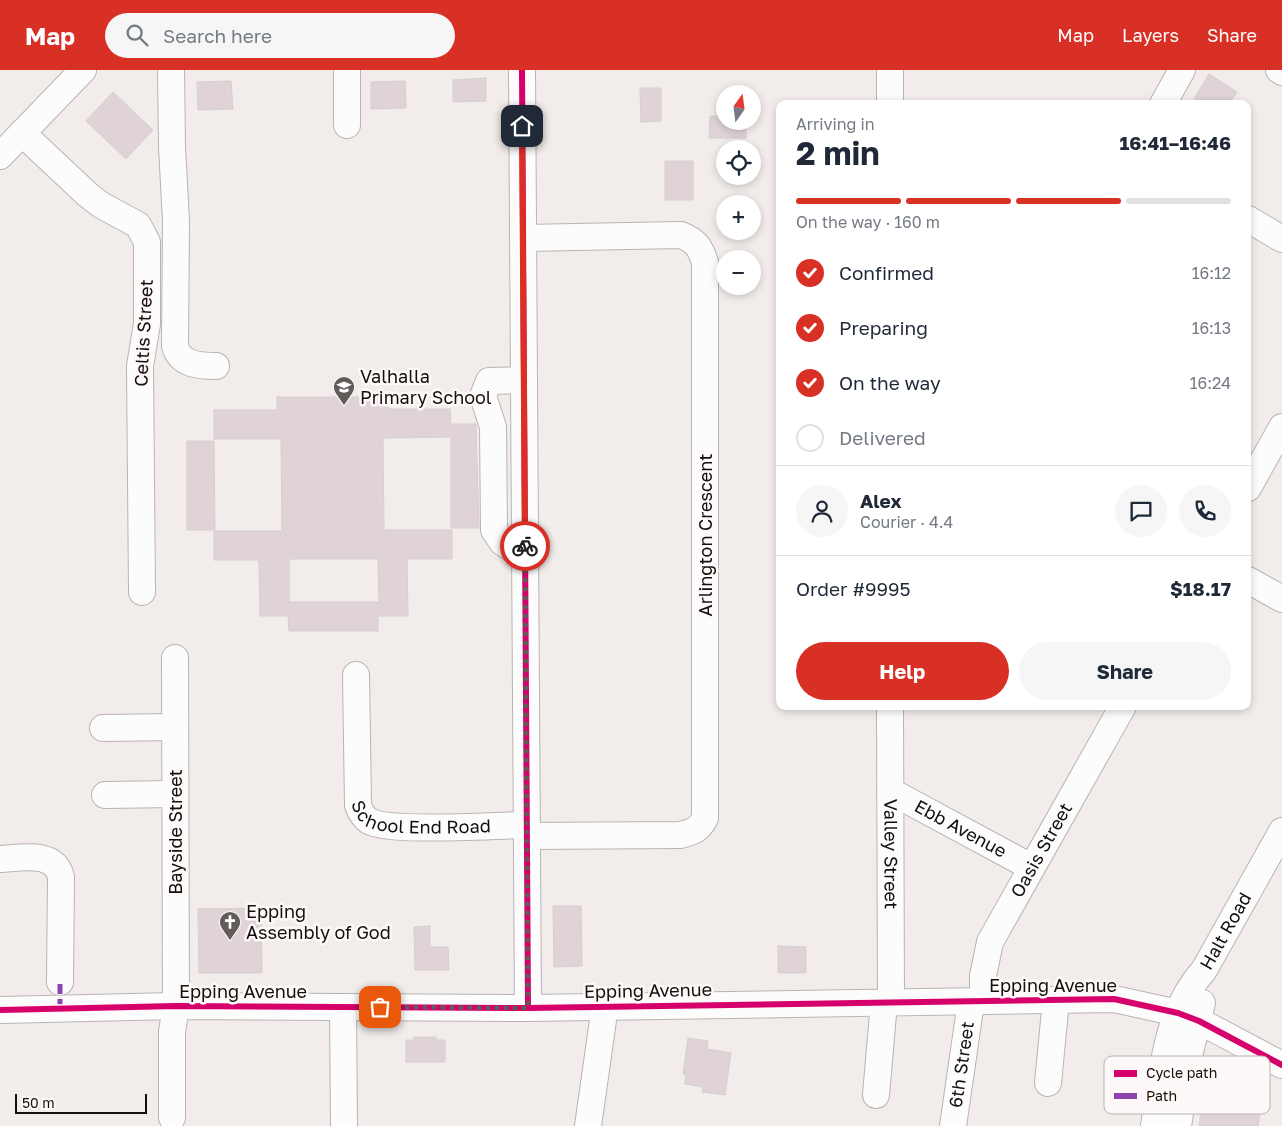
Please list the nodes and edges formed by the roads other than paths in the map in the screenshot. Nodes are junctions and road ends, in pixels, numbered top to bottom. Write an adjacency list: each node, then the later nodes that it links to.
1 (83, 70): 12 (street)
2 (171, 70): 17 (street)
3 (347, 70): 11 (street)
4 (522, 70): 15 (street)
5 (890, 70): 9 (street)
6 (1182, 70): 10 (street)
7 (1279, 70): 8 (street)
8 (1282, 72)
9 (890, 100)
10 (1165, 100)
11 (347, 125)
12 (22, 133): 13 (street); 23 (street, Celtis Street)
13 (0, 156)
14 (1251, 222): 16 (street)
15 (523, 238): 18 (street); 34 (street, Arlington Crescent)
16 (1282, 239)
17 (216, 366)
18 (524, 380): 21 (street); 21 (street)
19 (1282, 427): 20 (street)
20 (1251, 483)
21 (525, 557): 34 (street)
22 (1251, 582): 24 (street)
23 (142, 592)
24 (1282, 599)
25 (175, 658): 29 (street, Bayside Street)
26 (356, 675): 34 (street, School End Road)
27 (890, 710): 31 (street, Valley Street)
28 (1121, 710): 37 (street, Oasis Street)
29 (175, 727): 30 (street); 32 (street, Bayside Street)
30 (103, 728)
31 (890, 791): 37 (street, Ebb Avenue); 41 (street, Valley Street)
32 (176, 794): 33 (street); 42 (street, Bayside Street)
33 (105, 795)
34 (527, 831): 45 (street)
35 (1282, 831): 47 (street, Halt Road)
36 (0, 859): 38 (street)
37 (1031, 867): 40 (street, Oasis Street)
38 (60, 982)
39 (1056, 1000): 40 (street, Epping Avenue); 47 (street, Epping Avenue); 53 (street)
40 (977, 1001): 41 (street, Epping Avenue); 58 (street, 6th Street)
41 (887, 1002): 43 (street, Epping Avenue); 54 (street, Valley Street)
42 (176, 1006): 44 (street, Epping Avenue); 46 (street, Epping Avenue); 55 (street, Bayside Street)
43 (605, 1006): 45 (street, Epping Avenue); 57 (street)
44 (344, 1007): 45 (street, Epping Avenue); 56 (street)
45 (528, 1008)
46 (0, 1010)
47 (1188, 1016): 48 (street); 49 (street); 50 (street, Epping Avenue)
48 (1165, 1056)
49 (1189, 1056)
50 (1265, 1056)
51 (1270, 1059): 52 (street, Epping Avenue)
52 (1282, 1065)
53 (1048, 1083)
54 (876, 1095)
55 (172, 1118)
56 (344, 1126)
57 (588, 1126)
58 (953, 1126)

